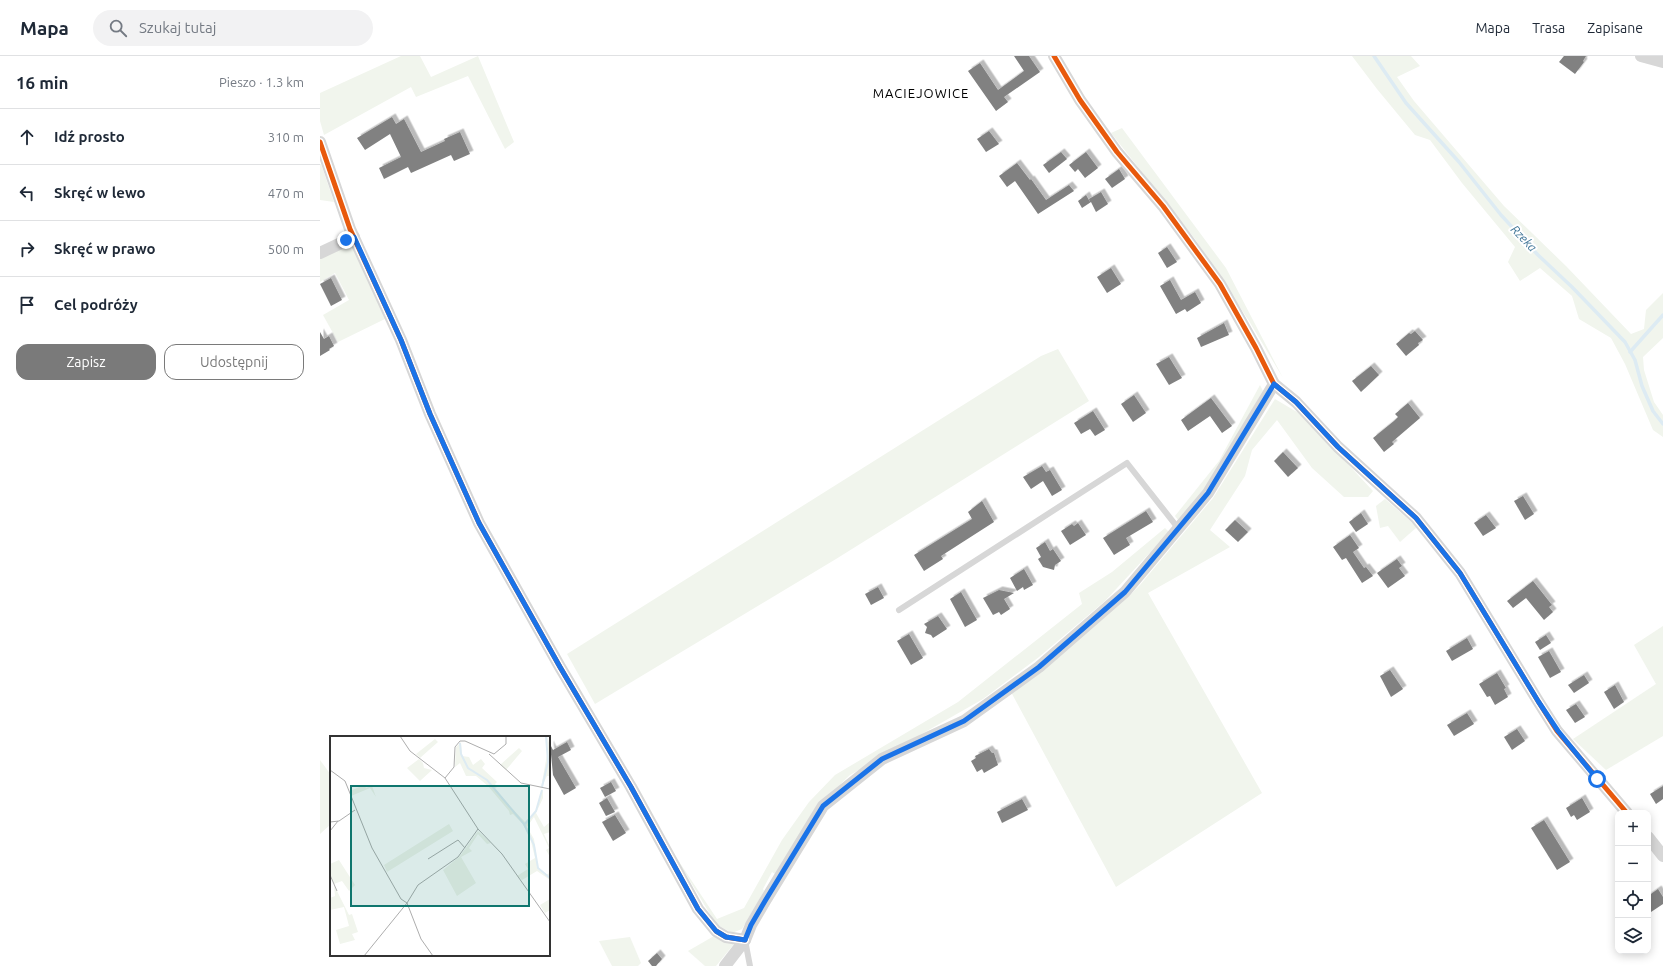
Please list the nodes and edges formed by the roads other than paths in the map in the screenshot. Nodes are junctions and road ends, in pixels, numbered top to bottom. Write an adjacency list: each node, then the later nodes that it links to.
1 (1054, 56): 7 (street)
2 (1641, 56): 3 (street)
3 (1663, 62)
4 (320, 142): 5 (street)
5 (354, 237): 6 (street); 13 (street)
6 (320, 253)
7 (1274, 384): 8 (street); 10 (street)
8 (1178, 528): 9 (lane); 13 (street)
9 (899, 610)
10 (1624, 810)
11 (1651, 841): 12 (street)
12 (1663, 856)
13 (745, 940): 14 (street); 15 (lane)
14 (725, 966)
15 (750, 966)

